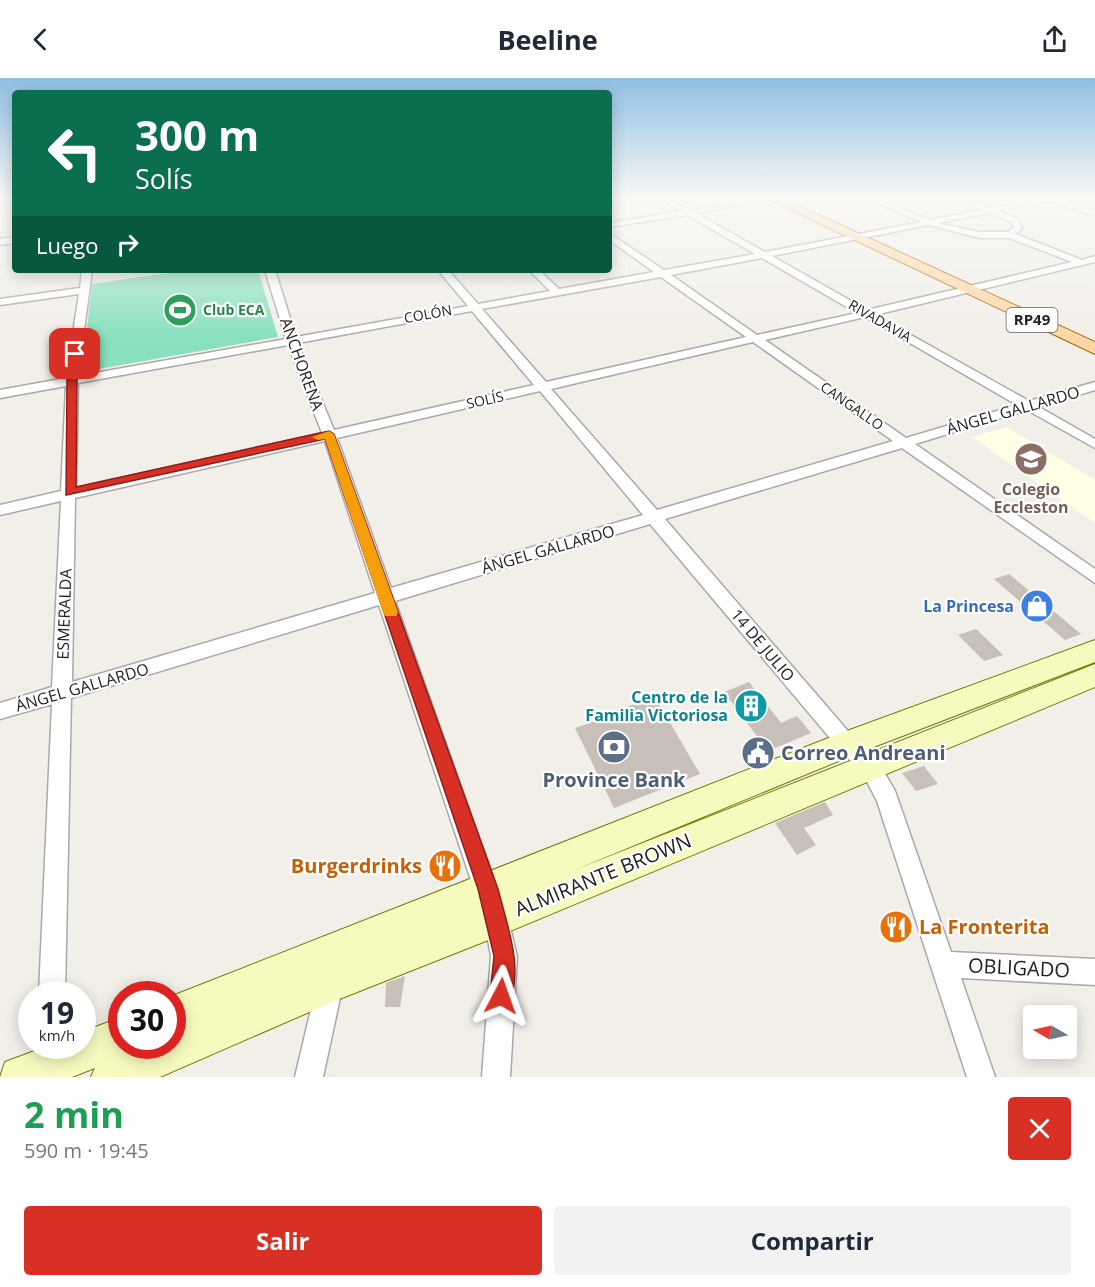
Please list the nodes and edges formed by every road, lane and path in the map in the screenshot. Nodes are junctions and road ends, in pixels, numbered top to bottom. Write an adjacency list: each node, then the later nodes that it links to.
1 (623, 246): 14 (street, CANGALLO)
2 (747, 246): 6 (street, RIVADAVIA)
3 (812, 246): 6 (street, COLÓN)
4 (875, 246): 16 (main road, RP49)
5 (1040, 246): 8 (street)
6 (764, 255): 14 (street, COLÓN); 20 (street, RIVADAVIA)
7 (1095, 259): 8 (street, SOLÍS)
8 (1082, 262): 9 (street); 16 (street, SOLÍS)
9 (1095, 267)
10 (87, 273): 15 (street, ESMERALDA)
11 (271, 273): 22 (street, ANCHORENA)
12 (445, 273): 19 (street, 14 DE JULIO)
13 (537, 273): 17 (street)
14 (662, 273): 17 (street, COLÓN); 21 (street, CANGALLO)
15 (84, 290): 18 (street); 24 (street, ESMERALDA)
16 (970, 290): 20 (street, SOLÍS); 23 (main road, RP49)
17 (556, 292): 19 (street, COLÓN)
18 (0, 302)
19 (471, 307): 22 (street, COLÓN); 26 (street, 14 DE JULIO)
20 (866, 314): 21 (street, SOLÍS); 28 (street, RIVADAVIA)
21 (756, 338): 26 (street, SOLÍS); 30 (street, CANGALLO)
22 (291, 339): 24 (street, COLÓN); 29 (street, ANCHORENA)
23 (1095, 349)
24 (72, 380): 27 (street, COLÓN); 32 (street, ESMERALDA)
25 (1095, 386): 28 (street, ÁNGEL GALLARDO)
26 (542, 387): 29 (street, SOLÍS); 34 (street, 14 DE JULIO)
27 (0, 394)
28 (1028, 406): 30 (street, ÁNGEL GALLARDO); 31 (street, RIVADAVIA)
29 (329, 434): 32 (street, SOLÍS); 36 (street, ANCHORENA)
30 (902, 441): 34 (street, ÁNGEL GALLARDO); 35 (street, CANGALLO)
31 (1095, 444)
32 (70, 492): 33 (street, SOLÍS); 39 (street, ESMERALDA)
33 (0, 510)
34 (655, 518): 36 (street, ÁNGEL GALLARDO); 41 (street, 14 DE JULIO)
35 (1095, 577)
36 (385, 597): 39 (street, ÁNGEL GALLARDO); 42 (street, ANCHORENA)
37 (1095, 651): 41 (main road, ALMIRANTE BROWN)
38 (1095, 675): 41 (main road, ALMIRANTE BROWN)
39 (61, 694): 40 (street, ÁNGEL GALLARDO); 45 (street, ESMERALDA)
40 (0, 711)
41 (858, 754): 42 (main road, ALMIRANTE BROWN); 43 (street, 14 DE JULIO)
42 (492, 904): 46 (main road, ALMIRANTE BROWN); 47 (main road, ALMIRANTE BROWN); 52 (street, ANCHORENA)
43 (943, 964): 44 (street, OBLIGADO); 53 (street, 14 DE JULIO)
44 (1095, 972)
45 (52, 981)
46 (330, 984): 50 (main road, ALMIRANTE BROWN); 51 (street)
47 (186, 1011)
48 (108, 1042): 49 (main road)
49 (43, 1066)
50 (112, 1077)
51 (309, 1077)
52 (496, 1077)
53 (981, 1077)

